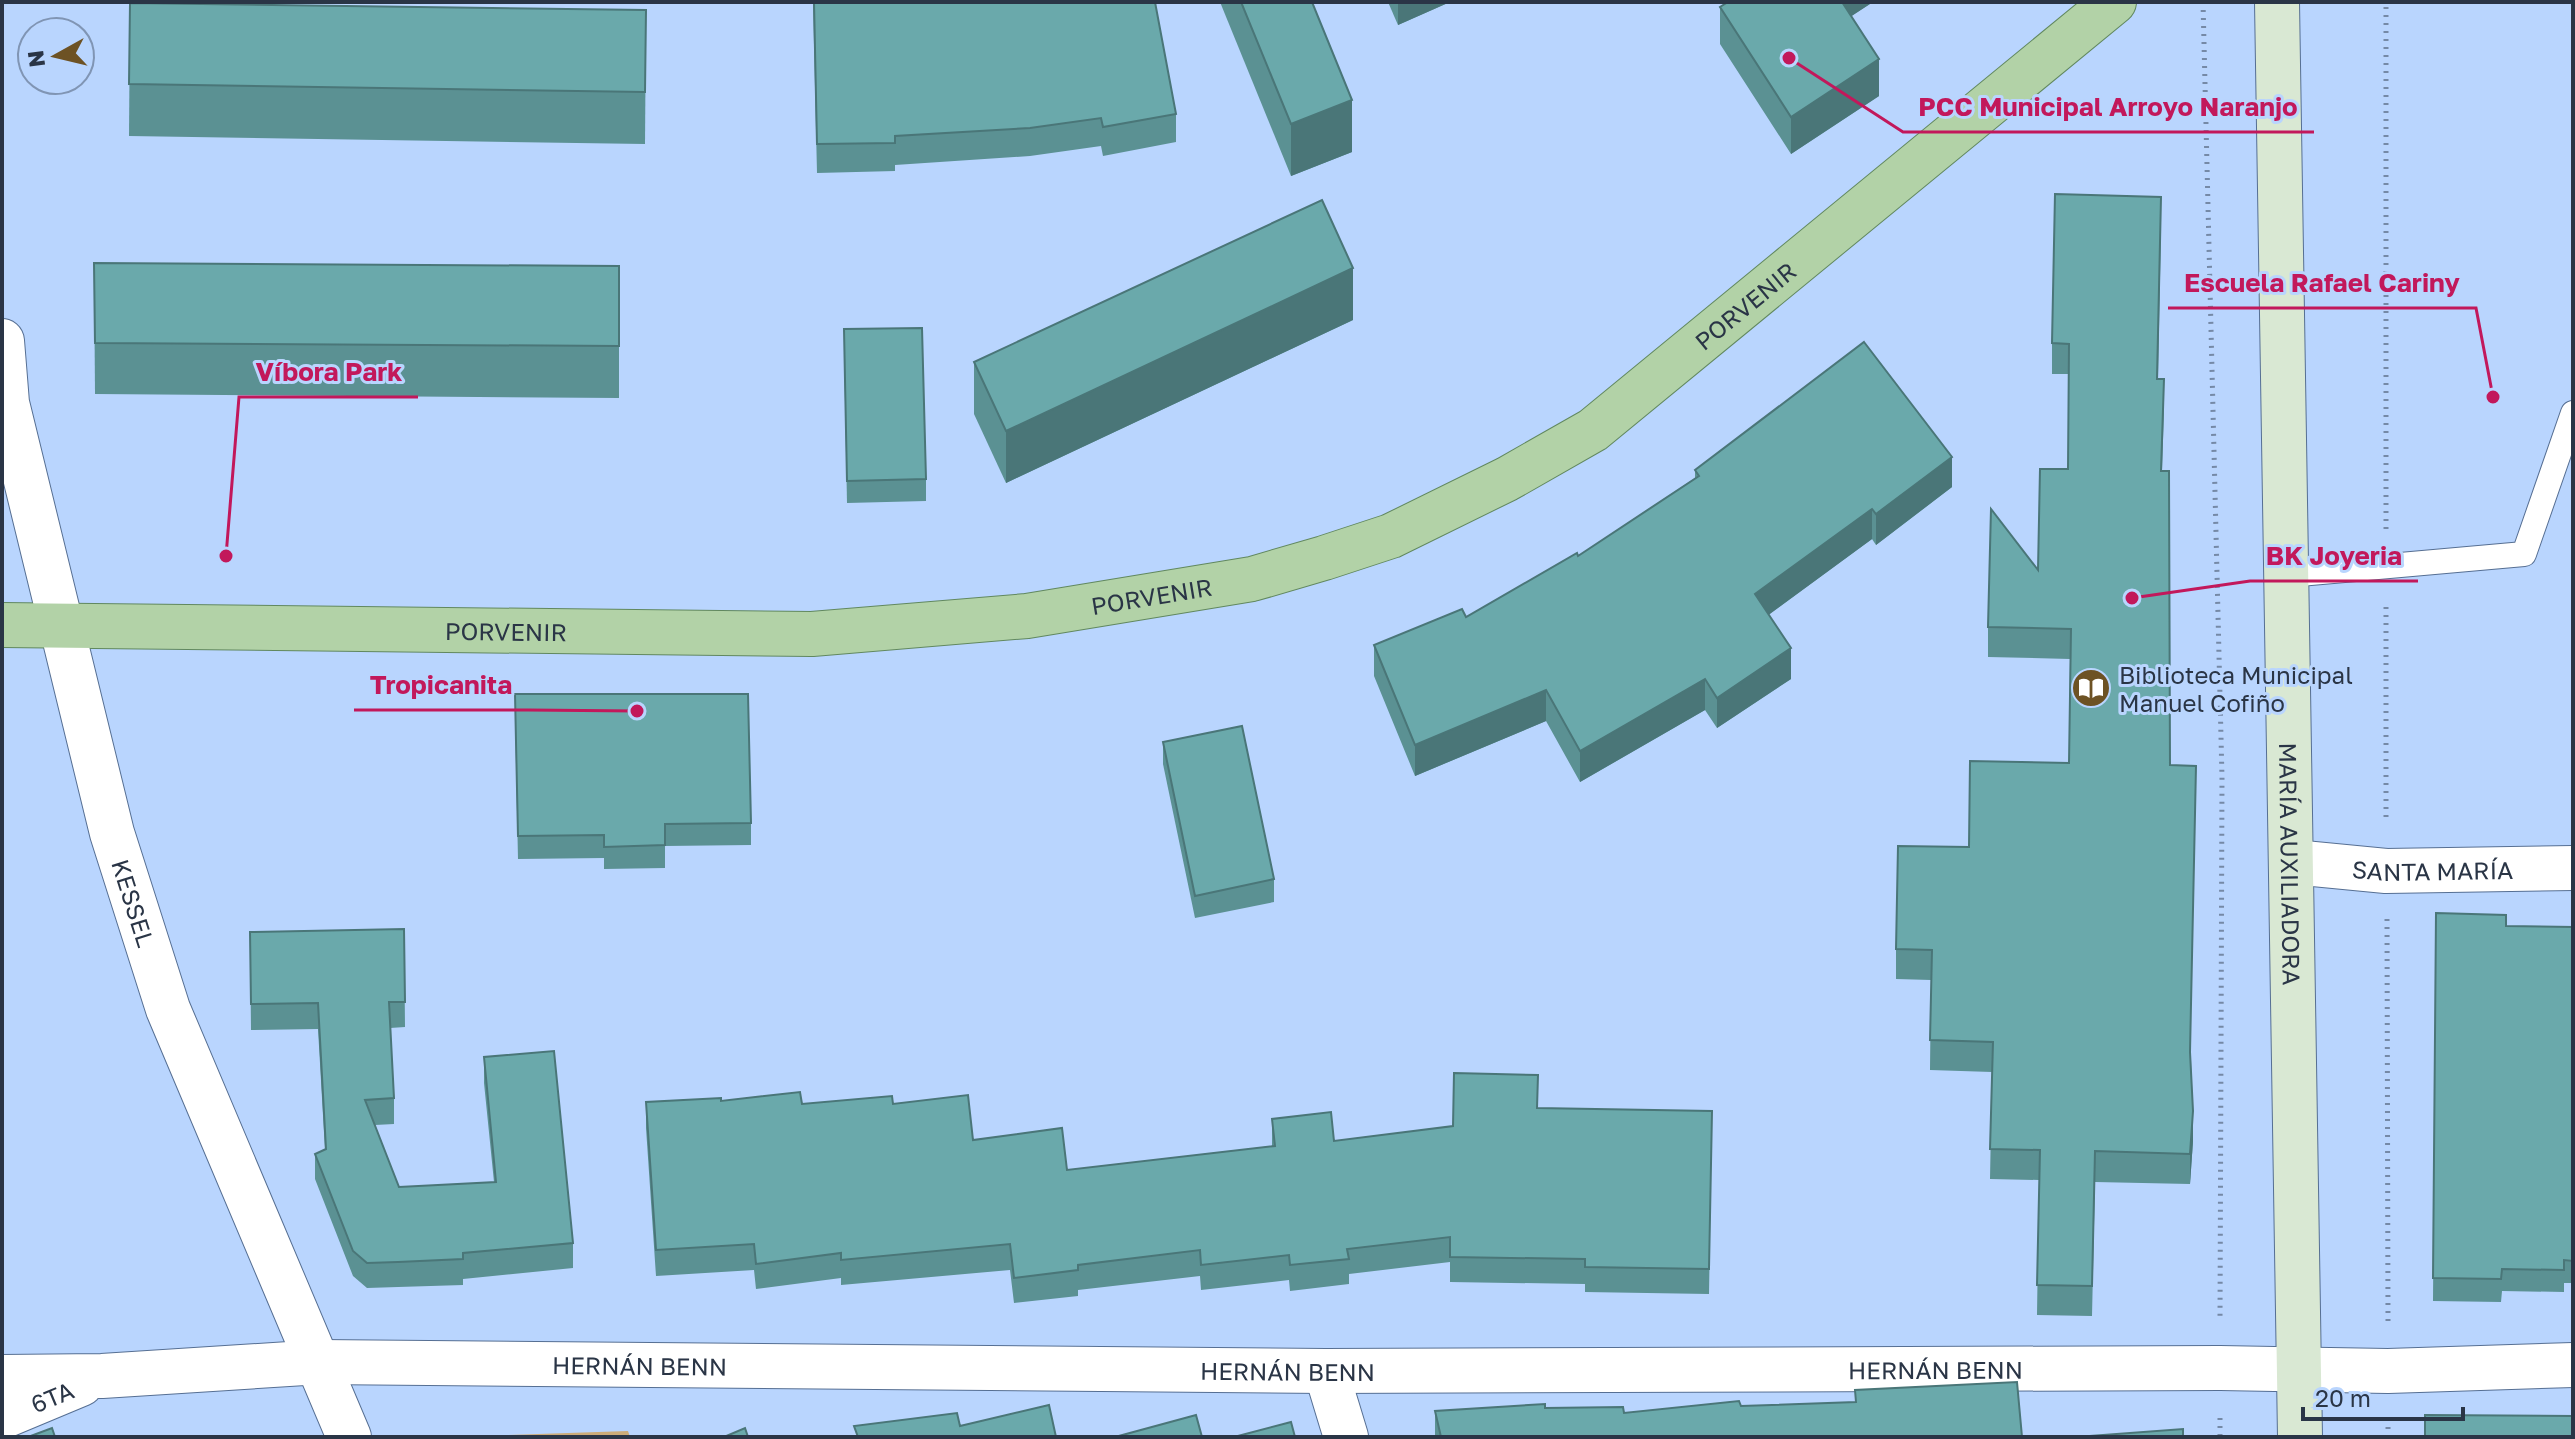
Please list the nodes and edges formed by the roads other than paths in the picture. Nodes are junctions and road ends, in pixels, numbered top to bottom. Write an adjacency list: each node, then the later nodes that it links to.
1 (2114, 2): 6 (main road, PORVENIR)
2 (2277, 2): 5 (street, MARÍA AUXILIADORA)
3 (2, 341): 6 (street, KESSEL)
4 (2573, 413): 5 (lane)
5 (2288, 575): 8 (street, MARÍA AUXILIADORA)
6 (58, 624): 7 (main road, PORVENIR); 10 (street, KESSEL)
7 (2, 625)
8 (2293, 862): 9 (street, SANTA MARÍA); 12 (street, MARÍA AUXILIADORA)
9 (2573, 868)
10 (320, 1362): 13 (street, HERNÁN BENN); 14 (street, HERNÁN BENN); 17 (street, KESSEL)
11 (2573, 1365): 12 (street, HERNÁN BENN)
12 (2299, 1369): 13 (street, HERNÁN BENN); 19 (street, MARÍA AUXILIADORA)
13 (1326, 1371): 18 (street)
14 (102, 1376): 15 (street, HERNÁN BENN); 16 (street, 6TA)
15 (2, 1377)
16 (2, 1417)
17 (349, 1437)
18 (1346, 1437)
19 (2300, 1437)

